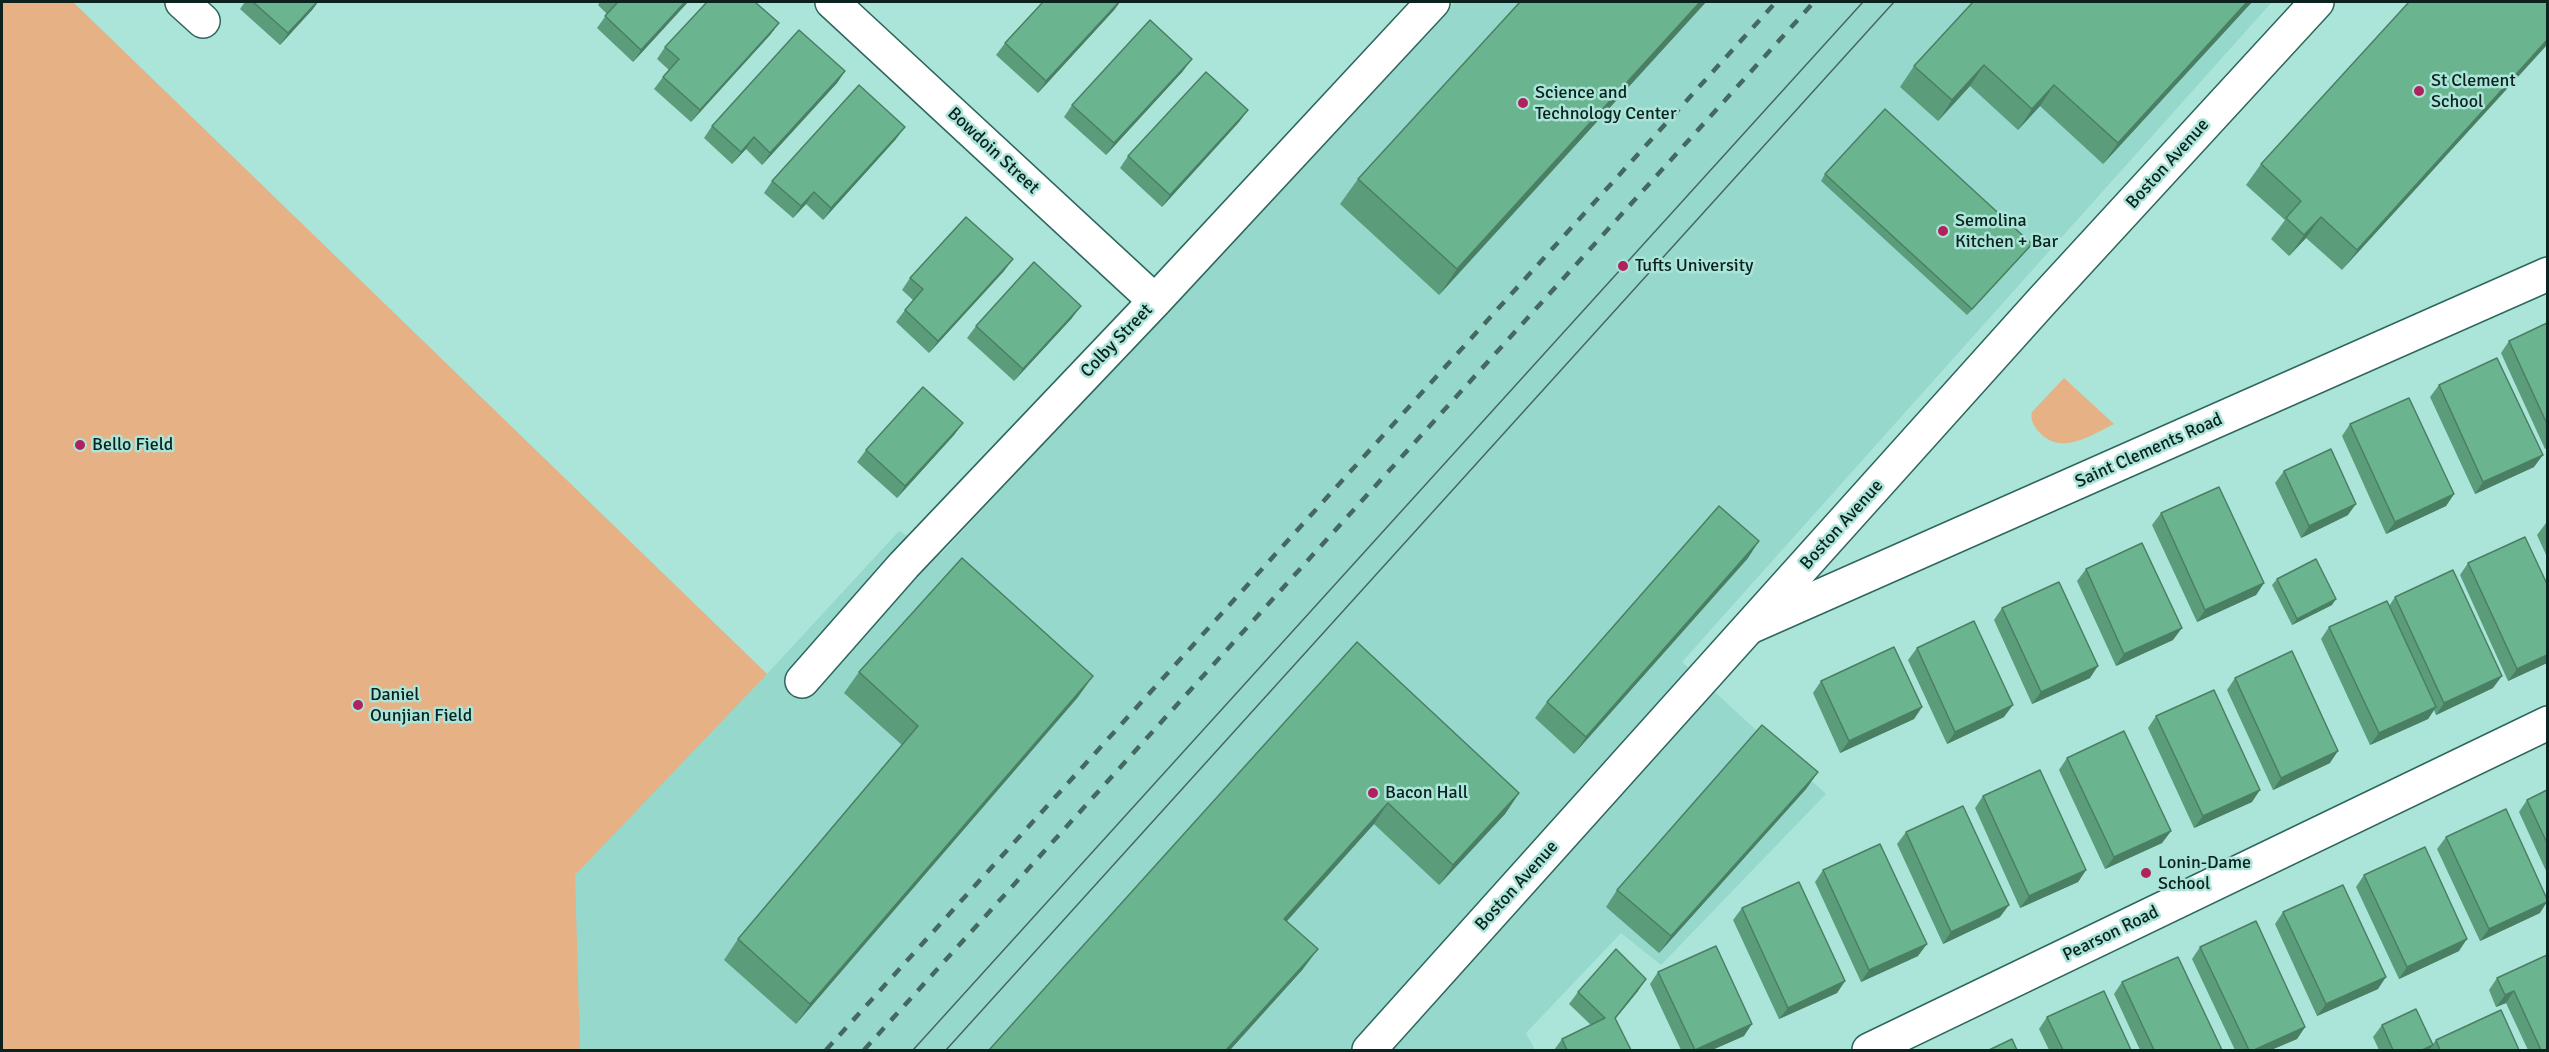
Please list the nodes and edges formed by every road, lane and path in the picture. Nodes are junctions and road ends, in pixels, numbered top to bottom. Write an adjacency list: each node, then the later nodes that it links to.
1 (832, 2): 5 (street, Bowdoin Street)
2 (1433, 2): 5 (street, Colby Street)
3 (2317, 2): 6 (street, Boston Avenue)
4 (2547, 274): 6 (street, Saint Clements Road)
5 (1155, 301): 7 (street, Colby Street)
6 (1750, 627): 9 (street, Boston Avenue)
7 (802, 681)
8 (2547, 723): 10 (street, Pearson Road)
9 (1370, 1050)
10 (1869, 1050)

